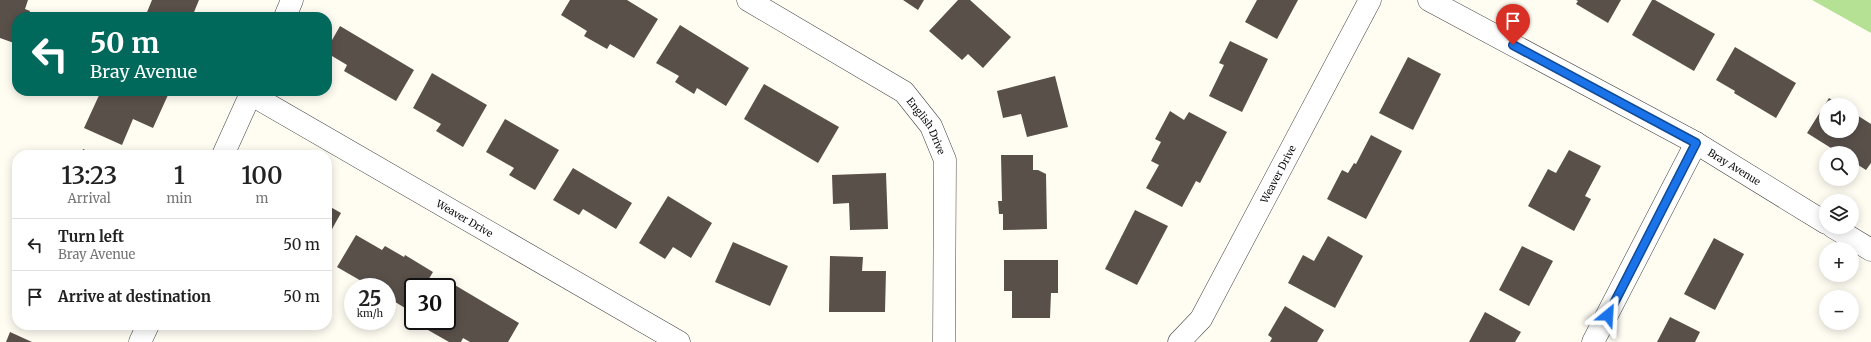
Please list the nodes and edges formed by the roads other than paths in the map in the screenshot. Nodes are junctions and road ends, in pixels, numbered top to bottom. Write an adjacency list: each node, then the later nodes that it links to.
1 (292, 0): 5 (street)
2 (748, 0): 16 (street, English Drive)
3 (1370, 0): 17 (street, Weaver Drive)
4 (1429, 0): 8 (street, Bray Avenue)
5 (287, 12)
6 (249, 96): 9 (street)
7 (258, 96): 15 (street, Weaver Drive)
8 (1696, 143): 10 (street, Bray Avenue); 18 (street)
9 (225, 150)
10 (1819, 218)
11 (1845, 234): 12 (street)
12 (1871, 250)
13 (146, 330): 14 (street)
14 (140, 342)
15 (679, 342)
16 (944, 342)
17 (1179, 342)
18 (1593, 342)

